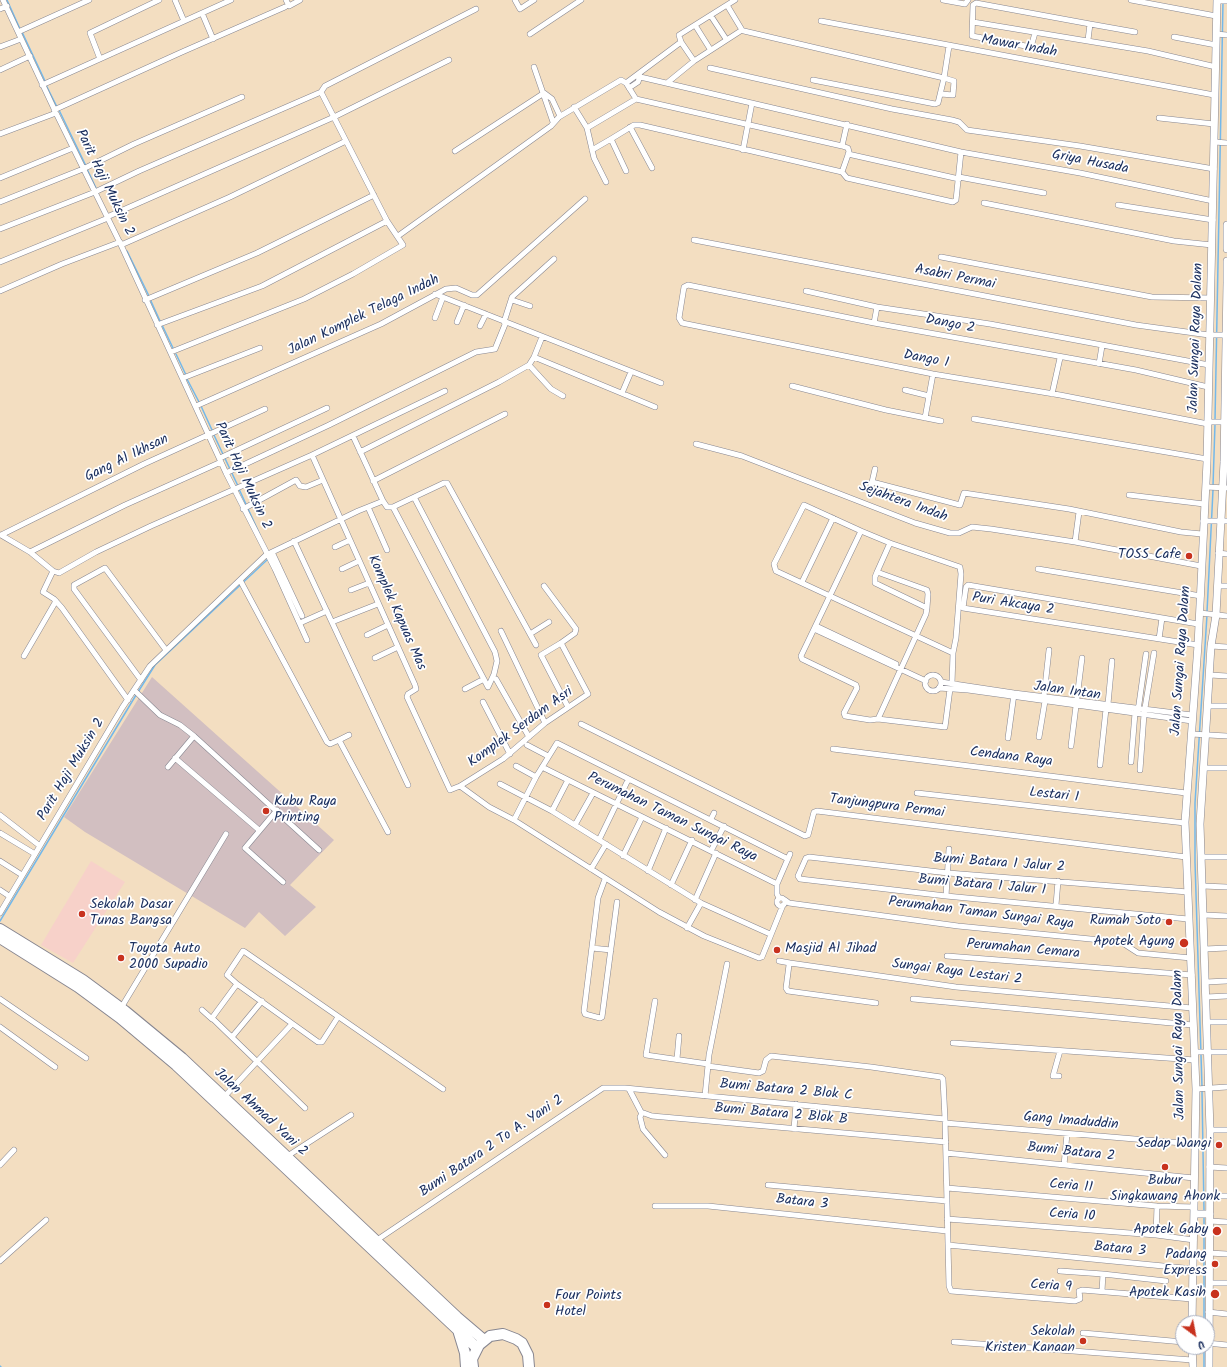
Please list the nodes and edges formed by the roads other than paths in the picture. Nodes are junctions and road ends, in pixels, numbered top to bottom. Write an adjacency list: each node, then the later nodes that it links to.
1 (3, 0): 18 (street, Parit Haji Muksin 2)
2 (89, 0): 31 (street)
3 (159, 0): 48 (street)
4 (175, 0): 25 (street)
5 (231, 0): 22 (street)
6 (286, 0): 7 (street)
7 (300, 0)
8 (515, 0): 9 (street)
9 (534, 0)
10 (580, 0): 34 (street)
11 (735, 0): 17 (street)
12 (943, 0): 13 (street)
13 (968, 0)
14 (1131, 0): 24 (street)
15 (1218, 0): 16 (street); 24 (street, Jalan Sungai Raya Dalam)
16 (1227, 1)
17 (727, 5): 23 (street); 40 (street)
18 (7, 6): 20 (street); 31 (street, Parit Haji Muksin 2)
19 (285, 8): 39 (street)
20 (0, 9)
21 (476, 9): 62 (street)
22 (202, 13): 25 (street); 39 (street)
23 (711, 16): 29 (street); 40 (street)
24 (1216, 16): 35 (street, Jalan Sungai Raya Dalam)
25 (184, 21): 48 (street)
26 (821, 21): 44 (street, Mawar Indah)
27 (973, 22): 28 (street); 33 (street); 33 (street)
28 (1090, 24): 32 (street); 41 (street)
29 (696, 25): 42 (street); 46 (street)
30 (744, 31): 56 (street)
31 (18, 32): 38 (street, Parit Haji Muksin 2)
32 (1135, 32)
33 (1035, 33): 41 (street)
34 (530, 34)
35 (1218, 34): 36 (street); 43 (street, Jalan Sungai Raya Dalam)
36 (1227, 35)
37 (1174, 37): 43 (street)
38 (21, 39): 45 (street); 47 (street, Parit Haji Muksin 2)
39 (213, 39): 70 (street)
40 (726, 39): 46 (street)
41 (1088, 40): 52 (street)
42 (681, 42): 50 (street); 55 (street)
43 (1216, 45): 52 (street, Jalan Sungai Raya Dalam)
44 (949, 46): 56 (street); 65 (street, Mawar Indah)
45 (0, 47)
46 (710, 49): 50 (street)
47 (30, 56): 54 (street); 60 (street, Parit Haji Muksin 2)
48 (100, 59): 60 (street)
49 (448, 60): 72 (street)
50 (694, 61): 59 (street)
51 (534, 67): 63 (street)
52 (1216, 67): 65 (street, Jalan Sungai Raya Dalam)
53 (710, 68): 94 (street)
54 (0, 70)
55 (638, 76): 58 (street); 59 (street, Griya Husada); 61 (street)
56 (944, 78): 64 (street); 64 (street)
57 (813, 80): 64 (street)
58 (626, 83): 61 (street); 69 (street)
59 (670, 84): 68 (street, Griya Husada)
60 (42, 85): 70 (street, Parit Haji Muksin 2)
61 (629, 88): 67 (street)
62 (321, 92): 72 (street); 100 (street)
63 (547, 94): 71 (street); 74 (street); 89 (street)
64 (941, 94)
65 (1214, 95): 76 (street, Jalan Sungai Raya Dalam)
66 (242, 97): 93 (street)
67 (636, 99): 77 (street); 79 (street)
68 (752, 103): 75 (street, Griya Husada); 77 (street)
69 (574, 107): 71 (street); 79 (street)
70 (55, 112): 80 (street); 86 (street, Parit Haji Muksin 2)
71 (560, 116): 74 (street)
72 (334, 117): 82 (street); 108 (street)
73 (1159, 118): 76 (street)
74 (553, 122): 113 (street)
75 (847, 124): 85 (street); 90 (street, Griya Husada)
76 (1214, 124): 83 (street, Jalan Sungai Raya Dalam)
77 (748, 126): 85 (street); 88 (street)
78 (630, 127): 81 (street); 88 (street); 92 (street)
79 (587, 128): 87 (street)
80 (0, 134)
81 (611, 139): 87 (street); 95 (street)
82 (346, 141): 102 (street); 115 (street)
83 (1216, 142): 84 (street); 94 (street, Jalan Sungai Raya Dalam)
84 (1226, 143)
85 (842, 146): 91 (street)
86 (74, 148): 93 (street, Parit Haji Muksin 2); 97 (street)
87 (592, 150): 99 (street)
88 (743, 150): 96 (street)
89 (455, 151)
90 (962, 152): 98 (street); 104 (street, Griya Husada)
91 (848, 154): 96 (street); 98 (street)
92 (652, 168)
93 (83, 169): 100 (street, Parit Haji Muksin 2); 105 (street)
94 (1214, 169): 104 (street, Jalan Sungai Raya Dalam)
95 (626, 171)
96 (842, 172): 98 (street)
97 (0, 178)
98 (959, 178): 101 (street)
99 (606, 182)
100 (95, 192): 108 (street, Parit Haji Muksin 2); 112 (street)
101 (1044, 193)
102 (374, 195): 110 (street); 132 (street)
103 (585, 199): 129 (street, Jalan Komplek Telaga Indah)
104 (1213, 201): 109 (street, Jalan Sungai Raya Dalam)
105 (0, 202)
106 (984, 203): 116 (street)
107 (1118, 206): 109 (street)
108 (108, 218): 115 (street, Parit Haji Muksin 2); 122 (street)
109 (1213, 220): 116 (street, Jalan Sungai Raya Dalam)
110 (388, 221): 113 (street); 143 (street)
111 (1227, 225): 117 (street)
112 (0, 230)
113 (398, 236): 150 (street)
114 (694, 240): 145 (street, Asabri Permai)
115 (120, 244): 127 (street); 132 (street, Parit Haji Muksin 2)
116 (1212, 245): 131 (street, Jalan Sungai Raya Dalam)
117 (1227, 245): 118 (street)
118 (1227, 250)
119 (940, 256): 131 (street)
120 (554, 259): 133 (street)
121 (1227, 261): 123 (street)
122 (0, 262)
123 (1227, 271): 124 (street)
124 (1227, 282): 126 (street)
125 (688, 286): 142 (street, Dango 2); 158 (street, Dango 1)
126 (1227, 290): 137 (street)
127 (0, 291)
128 (806, 291): 136 (street)
129 (436, 294): 130 (street); 169 (street, Jalan Komplek Telaga Indah)
130 (443, 297): 134 (street); 139 (street)
131 (1211, 298): 145 (street, Jalan Sungai Raya Dalam)
132 (145, 300): 143 (street, Parit Haji Muksin 2)
133 (512, 300): 135 (street); 141 (street)
134 (464, 305): 138 (street); 140 (street)
135 (530, 306)
136 (877, 306): 142 (street); 148 (street)
137 (1227, 307): 146 (street)
138 (486, 314): 141 (street); 144 (street)
139 (435, 318)
140 (457, 322)
141 (505, 322): 147 (street); 189 (street)
142 (874, 323): 152 (street, Dango 2)
143 (157, 326): 150 (street, Parit Haji Muksin 2)
144 (480, 326)
145 (1211, 335): 146 (street, Asabri Permai); 155 (street, Jalan Sungai Raya Dalam)
146 (1225, 335): 156 (street)
147 (542, 337): 151 (street); 157 (street)
148 (1102, 346): 153 (street); 155 (street)
149 (260, 348): 159 (street)
150 (171, 352): 159 (street, Parit Haji Muksin 2)
151 (534, 357): 154 (street); 165 (street)
152 (1060, 358): 153 (street, Dango 2); 166 (street)
153 (1098, 364): 162 (street, Dango 2)
154 (529, 365): 167 (street); 183 (street)
155 (1209, 365): 162 (street, Jalan Sungai Raya Dalam)
156 (1226, 367): 177 (street)
157 (631, 372): 160 (street); 165 (street)
158 (933, 374): 166 (street, Dango 1); 168 (street)
159 (183, 378): 169 (street, Parit Haji Muksin 2)
160 (661, 383)
161 (792, 386): 174 (street)
162 (1208, 387): 178 (street, Jalan Sungai Raya Dalam)
163 (905, 390): 168 (street)
164 (445, 391): 181 (street)
165 (622, 393): 170 (street)
166 (1052, 394): 178 (street, Dango 1)
167 (563, 396)
168 (929, 396): 174 (street)
169 (199, 405): 180 (street, Parit Haji Muksin 2)
170 (655, 406)
171 (327, 408): 186 (street)
172 (265, 409): 180 (street, Gang Al Ikhsan)
173 (505, 414): 191 (street)
174 (925, 418): 176 (street)
175 (974, 419): 185 (street)
176 (941, 421)
177 (1222, 422): 178 (street, Dango 1); 179 (street)
178 (1209, 423): 185 (street, Jalan Sungai Raya Dalam)
179 (1226, 431): 187 (street)
180 (209, 434): 186 (street, Parit Haji Muksin 2); 217 (street, Gang Al Ikhsan)
181 (353, 436): 183 (street); 184 (street)
182 (696, 444): 213 (street, Sejahtera Indah)
183 (360, 452): 191 (street)
184 (312, 455): 190 (street, Komplek Kapuas Mas); 195 (street)
185 (1207, 459): 193 (street, Jalan Sungai Raya Dalam)
186 (220, 460): 189 (street, Parit Haji Muksin 2); 217 (street)
187 (1225, 462): 194 (street)
188 (875, 469): 192 (street)
189 (226, 473): 195 (street, Parit Haji Muksin 2)
190 (323, 480): 203 (street); 206 (street, Komplek Kapuas Mas)
191 (373, 481): 199 (street)
192 (872, 482): 196 (street); 204 (street)
193 (1207, 487): 194 (street); 200 (street, Jalan Sungai Raya Dalam)
194 (1221, 488): 208 (street)
195 (234, 490): 203 (street, Parit Haji Muksin 2); 226 (street)
196 (870, 491)
197 (1129, 495): 200 (street)
198 (414, 497): 202 (street); 253 (street); 276 (street)
199 (383, 502): 201 (street); 202 (street)
200 (1204, 504): 207 (street, Jalan Sungai Raya Dalam)
201 (368, 507): 206 (street); 216 (street)
202 (393, 507): 276 (street)
203 (244, 508): 221 (street, Parit Haji Muksin 2)
204 (1079, 512): 210 (street); 213 (street)
205 (833, 518): 209 (street); 229 (street); 229 (street)
206 (341, 519): 211 (street, Komplek Kapuas Mas); 212 (street)
207 (1205, 520): 208 (street); 210 (street, Jalan Sungai Raya Dalam)
208 (1220, 521): 219 (street)
209 (861, 531): 214 (street); 235 (street)
210 (1202, 534): 223 (street, Jalan Sungai Raya Dalam)
211 (350, 540): 215 (street); 222 (street, Komplek Kapuas Mas)
212 (294, 541): 218 (street); 240 (street)
213 (1075, 542): 223 (street, Sejahtera Indah)
214 (890, 543): 227 (street); 266 (street)
215 (334, 546)
216 (387, 550)
217 (30, 552): 226 (street)
218 (272, 552): 221 (street); 243 (street)
219 (1218, 554): 220 (street); 232 (street)
220 (1227, 554)
221 (266, 555): 228 (street, Parit Haji Muksin 2); 248 (street)
222 (359, 561): 224 (street); 230 (street, Komplek Kapuas Mas)
223 (1201, 566): 236 (street, Jalan Sungai Raya Dalam)
224 (342, 569)
225 (1038, 569): 236 (street)
226 (53, 571): 237 (street)
227 (877, 572): 239 (street); 239 (street)
228 (240, 580): 264 (street, Parit Haji Muksin 2); 308 (street)
229 (802, 582): 235 (street)
230 (369, 583): 234 (street); 238 (street, Komplek Kapuas Mas)
231 (544, 586): 258 (street)
232 (1217, 586): 233 (street); 242 (street)
233 (1227, 586)
234 (351, 590)
235 (830, 595): 251 (street); 255 (street)
236 (1200, 596): 241 (street, Jalan Sungai Raya Dalam)
237 (56, 601): 269 (street); 287 (street)
238 (378, 604): 246 (street); 250 (street, Komplek Kapuas Mas)
239 (927, 608): 255 (street)
240 (327, 611): 246 (street); 248 (street)
241 (1201, 614): 242 (street); 249 (street, Jalan Sungai Raya Dalam)
242 (1214, 615): 244 (street); 261 (street)
243 (302, 616)
244 (1227, 616)
245 (1162, 618): 249 (street, Puri Akcaya 2); 256 (street); 256 (street, Puri Akcaya 2)
246 (332, 622): 327 (street)
247 (549, 622): 253 (street)
248 (300, 623): 257 (street)
249 (1198, 624): 260 (street, Jalan Sungai Raya Dalam)
250 (388, 625): 254 (street); 262 (street, Komplek Kapuas Mas)
251 (815, 627): 273 (street); 297 (street)
252 (501, 631): 298 (street)
253 (530, 634): 259 (street)
254 (367, 635)
255 (916, 636): 266 (street); 273 (street)
256 (1159, 639): 260 (street, Puri Akcaya 2)
257 (307, 640)
258 (562, 643): 292 (street, Komplek Serdam Asri); 292 (street)
259 (536, 645)
260 (1198, 645): 296 (street, Jalan Sungai Raya Dalam)
261 (1211, 646): 263 (street); 274 (street)
262 (398, 647): 270 (street); 328 (street, Komplek Kapuas Mas)
263 (1227, 647)
264 (166, 650): 278 (street, Parit Haji Muksin 2); 278 (street)
265 (1049, 650): 286 (street)
266 (953, 653): 281 (street)
267 (1154, 653): 295 (street)
268 (1146, 654): 294 (street)
269 (24, 656)
270 (375, 658)
271 (1082, 658): 289 (street)
272 (1112, 661): 293 (street)
273 (900, 668): 279 (street); 297 (street)
274 (1210, 675): 275 (street); 290 (street)
275 (1227, 676)
276 (484, 679): 283 (street)
277 (496, 679): 305 (street)
278 (140, 680): 284 (street, Parit Haji Muksin 2)
279 (926, 680): 280 (street); 282 (street)
280 (941, 682): 281 (street); 282 (street)
281 (951, 686): 282 (street); 285 (street); 297 (street)
282 (939, 688)
283 (465, 689)
284 (134, 690): 287 (street, Parit Haji Muksin 2); 303 (street)
285 (1014, 695): 286 (street); 307 (street)
286 (1044, 698): 289 (street); 306 (street)
287 (128, 700): 352 (street, Parit Haji Muksin 2)
288 (483, 702): 312 (street)
289 (1076, 702): 293 (street); 310 (street)
290 (1208, 706): 291 (street); 302 (street)
291 (1227, 706)
292 (568, 707): 298 (street, Komplek Serdam Asri)
293 (1107, 707): 294 (street); 316 (street)
294 (1137, 711): 295 (street); 315 (street)
295 (1144, 711): 296 (street); 322 (street)
296 (1192, 718): 300 (street, Jalan Sungai Raya Dalam)
297 (878, 719)
298 (545, 723): 305 (street, Komplek Serdam Asri)
299 (581, 724): 360 (street, Tanjungpura Permai)
300 (1192, 734): 302 (street); 331 (street, Jalan Sungai Raya Dalam)
301 (349, 735): 308 (street)
302 (1205, 735): 304 (street); 320 (street)
303 (194, 736): 314 (street); 334 (street)
304 (1227, 736)
305 (529, 737): 312 (street, Komplek Serdam Asri)
306 (1039, 737)
307 (1008, 738)
308 (339, 740): 346 (street)
309 (527, 745): 313 (street)
310 (1071, 746)
311 (833, 749): 331 (street, Cendana Raya)
312 (510, 754): 328 (street, Komplek Serdam Asri)
313 (548, 756): 318 (street); 325 (street)
314 (175, 758): 319 (street); 345 (street)
315 (1131, 762)
316 (1100, 765)
317 (516, 766): 323 (street)
318 (542, 766): 323 (street); 324 (street, Perumahan Taman Sungai Raya)
319 (168, 767)
320 (1203, 768): 321 (street); 361 (street)
321 (1227, 768)
322 (1140, 770)
323 (536, 776): 332 (street)
324 (568, 780): 329 (street, Perumahan Taman Sungai Raya); 335 (street)
325 (628, 780): 333 (street); 340 (street)
326 (500, 784): 332 (street)
327 (408, 785)
328 (460, 786): 339 (street)
329 (593, 793): 333 (street, Perumahan Taman Sungai Raya); 342 (street)
330 (918, 793): 341 (street, Lestari 1)
331 (1186, 793): 341 (street, Jalan Sungai Raya Dalam)
332 (526, 796): 335 (street); 339 (street)
333 (617, 805): 338 (street, Perumahan Taman Sungai Raya); 349 (street)
334 (277, 810): 345 (street); 354 (street)
335 (552, 811): 342 (street)
336 (714, 814): 340 (street)
337 (0, 815): 352 (street)
338 (642, 816): 344 (street, Perumahan Taman Sungai Raya); 357 (street)
339 (514, 820): 363 (street)
340 (711, 820): 343 (street)
341 (1185, 823): 360 (street, Jalan Sungai Raya Dalam)
342 (576, 825): 349 (street)
343 (724, 826): 355 (street); 370 (street)
344 (666, 828): 350 (street, Perumahan Taman Sungai Raya); 364 (street)
345 (259, 830): 369 (street)
346 (388, 832)
347 (0, 833): 356 (street)
348 (226, 834): 410 (street)
349 (599, 840): 351 (street)
350 (692, 840): 355 (street, Perumahan Taman Sungai Raya); 371 (street)
351 (606, 844): 357 (street); 363 (street)
352 (40, 846): 356 (street, Parit Haji Muksin 2)
353 (949, 849): 365 (street)
354 (320, 850)
355 (714, 852): 370 (street, Perumahan Taman Sungai Raya); 378 (street)
356 (35, 854): 366 (street, Parit Haji Muksin 2)
357 (623, 856): 364 (street)
358 (1227, 856): 361 (street)
359 (810, 857): 365 (street, Bumi Batara 1 Jalur 2); 377 (street, Bumi Batara 1 Jalur 1)
360 (1186, 857): 375 (street, Jalan Sungai Raya Dalam)
361 (1201, 857): 372 (street)
362 (0, 861): 366 (street)
363 (591, 869): 367 (street)
364 (648, 871): 371 (street)
365 (948, 873): 368 (street, Bumi Batara 1 Jalur 2); 377 (street)
366 (22, 875): 376 (street, Parit Haji Muksin 2)
367 (605, 879): 387 (street); 390 (street)
368 (1058, 881): 375 (street, Bumi Batara 1 Jalur 2); 382 (street)
369 (284, 882)
370 (777, 884): 381 (street)
371 (671, 885): 378 (street)
372 (1203, 886): 373 (street); 384 (street)
373 (1227, 887)
374 (0, 890): 376 (street)
375 (1188, 892): 386 (street, Jalan Sungai Raya Dalam)
376 (9, 896): 383 (street, Parit Haji Muksin 2)
377 (946, 896): 382 (street, Bumi Batara 1 Jalur 1)
378 (695, 900): 380 (street)
379 (617, 902): 393 (street)
380 (701, 903): 387 (street); 389 (street)
381 (783, 903): 389 (street); 395 (street, Perumahan Taman Sungai Raya)
382 (1056, 905): 386 (street, Bumi Batara 1 Jalur 1)
383 (0, 914)
384 (1204, 916): 385 (street); 392 (street)
385 (1227, 916)
386 (1188, 919): 395 (street, Jalan Sungai Raya Dalam)
387 (687, 928): 389 (street)
388 (0, 932): 410 (highway, Jalan Ahmad Yani 2); 492 (highway, Jalan Ahmad Yani 2)
389 (770, 934)
390 (592, 948): 393 (street); 393 (street)
391 (1227, 948): 392 (street)
392 (1206, 949): 395 (street)
393 (611, 950)
394 (947, 956): 399 (street, Perumahan Cemara)
395 (1198, 957): 399 (street, Jalan Sungai Raya Dalam); 399 (street)
396 (779, 961): 397 (street, Sungai Raya Lestari 2)
397 (790, 963): 409 (street); 411 (street, Sungai Raya Lestari 2)
398 (727, 964): 431 (street)
399 (1197, 971): 401 (street); 411 (street, Jalan Sungai Raya Dalam)
400 (1227, 980): 401 (street)
401 (1206, 982): 404 (street)
402 (237, 984): 407 (street); 413 (street); 414 (street)
403 (1227, 996): 404 (street)
404 (1206, 997): 415 (street)
405 (0, 999): 427 (street)
406 (913, 999): 418 (street)
407 (262, 1001): 417 (street); 421 (street)
408 (655, 1001): 428 (street)
409 (876, 1003)
410 (121, 1008): 440 (highway, Jalan Ahmad Yani 2)
411 (1192, 1008): 418 (street, Jalan Sungai Raya Dalam)
412 (202, 1010): 414 (street)
413 (338, 1017): 417 (street); 437 (street)
414 (213, 1020): 421 (street)
415 (1207, 1022): 416 (street); 425 (street)
416 (1227, 1022)
417 (292, 1024): 430 (street)
418 (1193, 1025): 424 (street, Jalan Sungai Raya Dalam)
419 (0, 1027): 432 (street)
420 (679, 1036): 428 (street)
421 (232, 1037): 430 (street)
422 (953, 1043): 423 (street)
423 (1060, 1051): 429 (street); 433 (street)
424 (1195, 1052): 425 (street); 429 (street, Jalan Sungai Raya Dalam)
425 (1207, 1052): 426 (street); 435 (street)
426 (1227, 1052)
427 (86, 1058)
428 (677, 1059): 431 (street)
429 (1195, 1060): 438 (street, Jalan Sungai Raya Dalam)
430 (257, 1061): 440 (street); 442 (street)
431 (708, 1065): 439 (street); 445 (street)
432 (55, 1067)
433 (1053, 1076)
434 (627, 1088): 439 (street, Bumi Batara 2 Blok C); 443 (street); 475 (street, Bumi Batara 2 To A. Yani 2)
435 (1208, 1088): 436 (street); 438 (street); 447 (street)
436 (1227, 1088)
437 (443, 1089)
438 (1197, 1089): 451 (street, Jalan Sungai Raya Dalam)
439 (705, 1096): 441 (street, Bumi Batara 2 Blok C)
440 (224, 1097): 455 (highway, Jalan Ahmad Yani 2)
441 (796, 1104): 445 (street, Bumi Batara 2 Blok C); 446 (street)
442 (305, 1108)
443 (642, 1112): 446 (street, Bumi Batara 2 Blok B); 454 (street)
444 (352, 1116): 455 (street)
445 (945, 1121): 449 (street, Gang Imaduddin); 450 (street)
446 (794, 1129): 450 (street, Bumi Batara 2 Blok B)
447 (1210, 1130): 448 (street); 458 (street)
448 (1227, 1130)
449 (1067, 1134): 451 (street, Gang Imaduddin); 457 (street)
450 (946, 1142): 453 (street)
451 (1194, 1144): 460 (street, Jalan Sungai Raya Dalam)
452 (14, 1150): 456 (street)
453 (946, 1153): 457 (street, Bumi Batara 2); 462 (street)
454 (665, 1155)
455 (286, 1157): 475 (highway, Jalan Ahmad Yani 2)
456 (0, 1165)
457 (1064, 1165): 460 (street, Bumi Batara 2)
458 (1209, 1167): 459 (street); 463 (street)
459 (1227, 1168)
460 (1194, 1178): 468 (street, Jalan Sungai Raya Dalam)
461 (768, 1185): 465 (street)
462 (947, 1188): 465 (street); 467 (street, Ceria 11)
463 (1211, 1196): 464 (street); 469 (street)
464 (1227, 1196)
465 (947, 1201): 470 (street)
466 (654, 1206): 473 (street, Batara 3)
467 (1157, 1206): 468 (street, Ceria 11); 474 (street)
468 (1196, 1212): 469 (street); 476 (street, Jalan Sungai Raya Dalam)
469 (1209, 1217): 472 (street); 478 (street)
470 (947, 1219): 473 (street); 474 (street, Ceria 10)
471 (46, 1220): 480 (street)
472 (1227, 1222)
473 (947, 1231): 477 (street)
474 (1156, 1235): 476 (street, Ceria 10)
475 (377, 1240): 496 (highway, Jalan Ahmad Yani 2)
476 (1194, 1240): 481 (street, Jalan Sungai Raya Dalam)
477 (948, 1245): 481 (street, Batara 3); 487 (street, Ceria 9)
478 (1212, 1253): 479 (street); 485 (street)
479 (1227, 1254)
480 (0, 1262)
481 (1194, 1269): 488 (street, Jalan Sungai Raya Dalam)
482 (1060, 1270): 483 (street)
483 (1103, 1274): 484 (street); 487 (street)
484 (1166, 1281)
485 (1209, 1283): 486 (street); 489 (street)
486 (1227, 1283)
487 (1102, 1291): 488 (street, Ceria 9)
488 (1192, 1299): 491 (street, Jalan Sungai Raya Dalam)
489 (1208, 1312): 490 (street)
490 (1227, 1314)
491 (1192, 1315)
492 (457, 1328): 496 (highway, Jalan Ahmad Yani 2); 501 (highway)
493 (1083, 1333): 494 (street)
494 (1175, 1341)
495 (954, 1342): 500 (street)
496 (480, 1344): 502 (highway); 503 (highway)
497 (1215, 1344): 498 (street)
498 (1227, 1344)
499 (1208, 1355): 504 (street)
500 (1193, 1364)
501 (466, 1367)
502 (473, 1367)
503 (529, 1367)
504 (1209, 1367)

